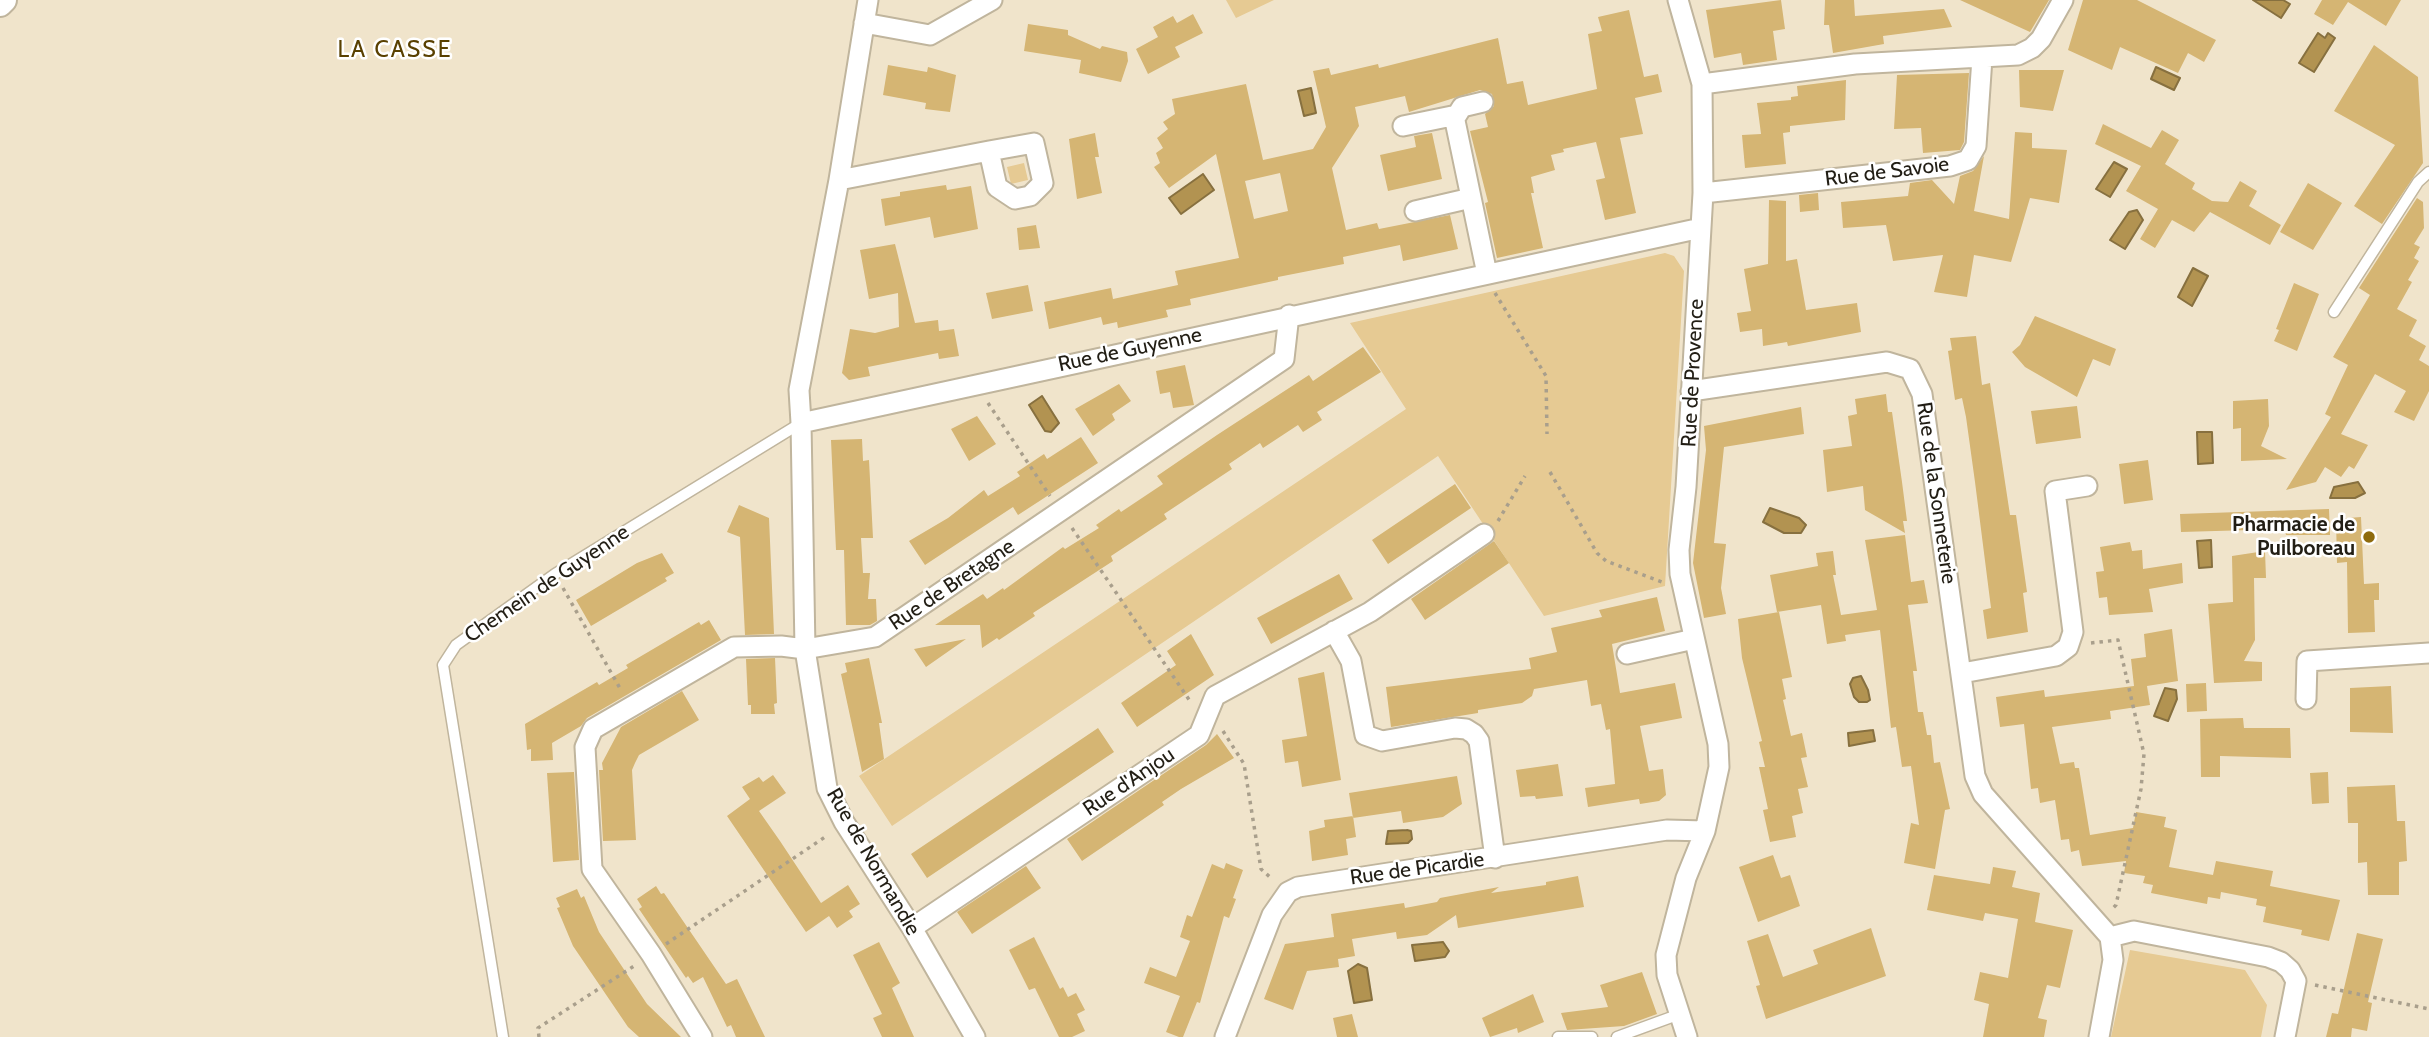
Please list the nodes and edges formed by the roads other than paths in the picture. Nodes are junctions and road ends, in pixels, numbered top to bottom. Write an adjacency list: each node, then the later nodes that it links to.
1 (4, 0): 6 (street)
2 (868, 0): 7 (street)
3 (992, 0): 7 (street)
4 (1678, 0): 9 (street, Rue de Provence)
5 (2063, 0): 8 (street)
6 (0, 4)
7 (864, 23): 15 (street)
8 (1982, 58): 9 (street); 16 (street, Rue de Savoie)
9 (1702, 84): 16 (street, Rue de Provence)
10 (1483, 102): 11 (street)
11 (1454, 116): 12 (street); 17 (street)
12 (1403, 126)
13 (989, 151): 15 (street)
14 (2429, 172): 21 (lane)
15 (839, 180): 24 (street)
16 (1703, 193): 19 (street, Rue de Provence)
17 (1471, 198): 18 (street); 20 (street)
18 (1415, 211)
19 (1701, 228): 20 (street, Rue de Guyenne); 23 (street, Rue de Provence)
20 (1487, 274): 22 (street, Rue de Guyenne)
21 (2334, 312)
22 (1289, 315): 24 (street, Rue de Guyenne); 29 (street, Rue de Bretagne)
23 (1691, 391): 28 (street, Rue de Provence); 32 (street, Rue de la Sonneterie)
24 (801, 423): 29 (street, Rue de Normandie); 39 (lane, Chemein de Guyenne)
25 (2087, 486): 32 (street)
26 (1484, 534): 27 (street, Rue d'Anjou)
27 (1334, 631): 35 (street); 36 (street, Rue d'Anjou)
28 (1694, 639): 31 (street); 34 (street, Rue de Provence)
29 (805, 649): 36 (street, Rue de Normandie); 40 (street, Rue de Bretagne)
30 (2429, 653): 33 (street)
31 (1627, 654)
32 (1962, 673): 37 (street, Rue de la Sonneterie)
33 (2306, 699)
34 (1705, 831): 35 (street, Rue de Picardie); 38 (street, Rue de Provence)
35 (1495, 858): 42 (street, Rue de Picardie)
36 (912, 928): 41 (street, Rue de Normandie)
37 (2105, 930): 47 (street); 48 (street)
38 (1680, 1014): 45 (lane); 46 (street, Rue de Provence)
39 (503, 1037)
40 (702, 1037)
41 (975, 1037)
42 (1225, 1037)
43 (1558, 1037): 44 (lane)
44 (1591, 1037)
45 (1617, 1037)
46 (1687, 1037)
47 (2099, 1037)
48 (2285, 1037)

